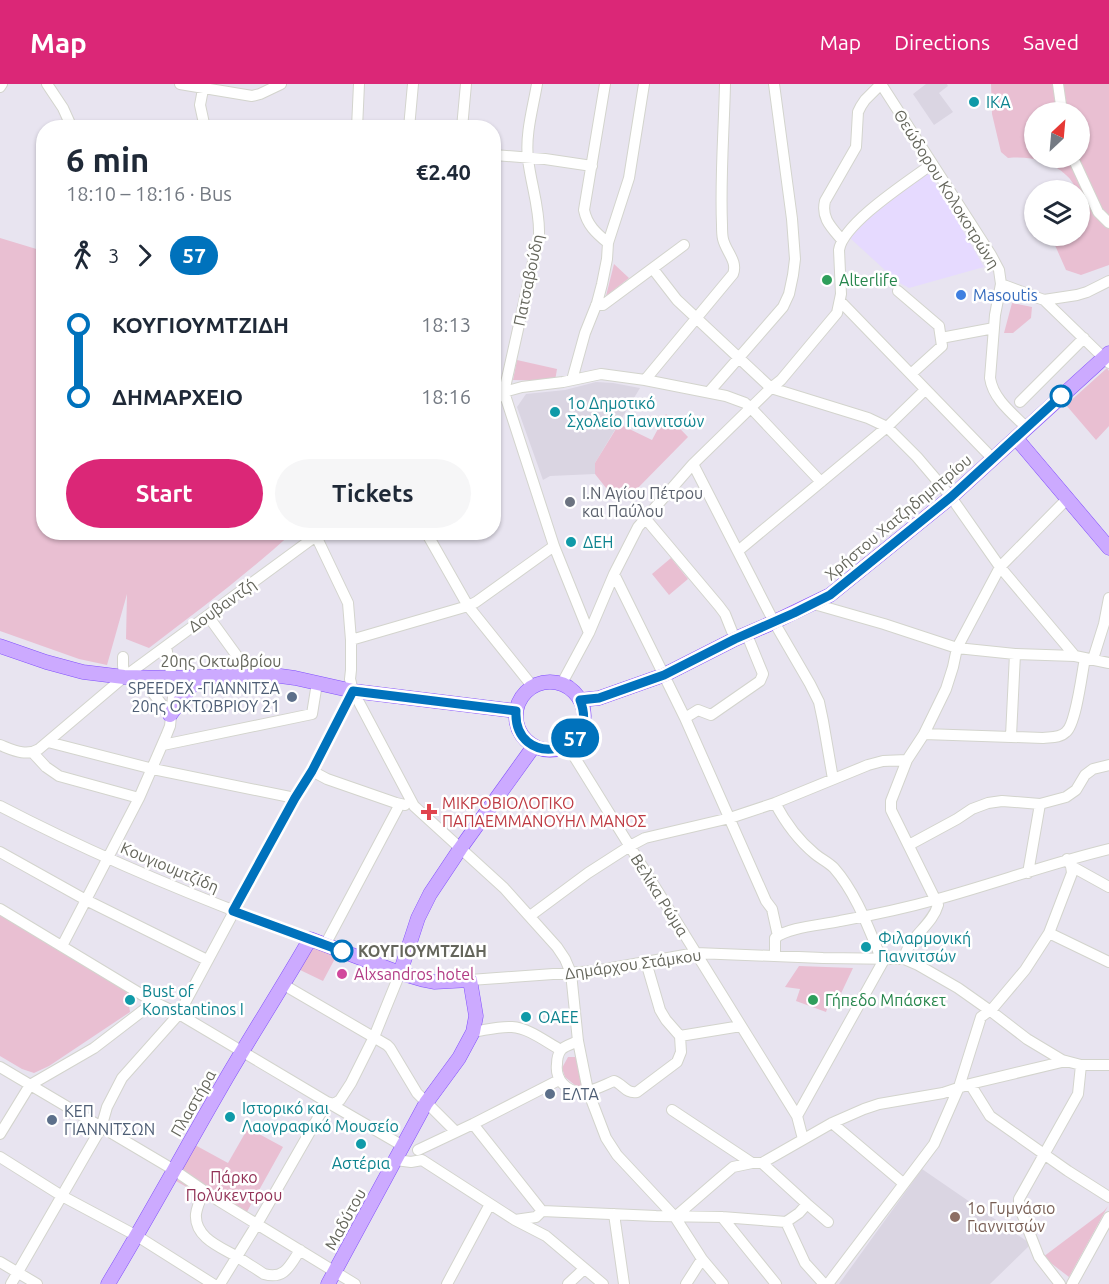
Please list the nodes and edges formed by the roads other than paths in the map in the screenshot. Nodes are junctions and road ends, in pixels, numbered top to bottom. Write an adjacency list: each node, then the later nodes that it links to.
1 (47, 84): 16 (street)
2 (182, 84): 14 (street)
3 (281, 84): 14 (street)
4 (359, 84): 18 (street)
5 (413, 84): 19 (street)
6 (466, 84): 20 (street)
7 (537, 84): 22 (street, Πατσαβούδη)
8 (605, 84): 24 (street)
9 (645, 84): 28 (street)
10 (725, 84): 37 (street)
11 (774, 84): 42 (street)
12 (881, 84): 23 (street, Θεώδορου Κολοκοτρώνη); 27 (street)
13 (1058, 84): 15 (street)
14 (204, 86): 17 (street)
15 (1061, 102)
16 (68, 120)
17 (203, 120)
18 (357, 120)
19 (410, 120)
20 (463, 120)
21 (501, 156): 22 (street)
22 (528, 158): 24 (street); 49 (street, Πατσαβούδη)
23 (932, 164): 27 (street); 32 (street, Θεώδορου Κολοκοτρώνη)
24 (592, 166): 28 (street)
25 (1078, 168): 26 (street)
26 (1109, 223)
27 (842, 240): 35 (street)
28 (608, 243): 36 (street)
29 (684, 245): 30 (street)
30 (653, 269): 36 (street); 37 (street)
31 (1109, 281): 34 (street)
32 (1001, 284): 34 (street); 38 (street, Θεώδορου Κολοκοτρώνη)
33 (898, 291): 39 (street)
34 (1044, 300): 40 (street)
35 (840, 301): 43 (street); 46 (street)
36 (596, 305): 44 (street)
37 (696, 318): 42 (street); 45 (street)
38 (994, 328): 39 (street); 55 (street, Θεώδορου Κολοκοτρώνη)
39 (941, 338): 43 (street)
40 (1084, 338): 41 (street); 52 (street)
41 (1107, 358): 55 (main road, Χρήστου Χατζηδημητρίου)
42 (739, 359): 46 (street); 50 (street)
43 (911, 374): 48 (street)
44 (572, 380): 45 (street); 49 (street)
45 (645, 380): 50 (street)
46 (771, 388): 53 (street); 54 (street)
47 (501, 390): 49 (street)
48 (926, 390): 54 (street); 57 (street)
49 (504, 392): 51 (street); 66 (street)
50 (709, 392): 53 (street)
51 (501, 394)
52 (1020, 402)
53 (751, 408): 58 (street); 59 (street)
54 (887, 427): 59 (street); 60 (street)
55 (1027, 428): 56 (main road, Χρήστου Χατζηδημητρίου)
56 (1016, 438): 57 (main road, Χρήστου Χατζηδημητρίου); 61 (main road)
57 (993, 459): 60 (main road, Χρήστου Χατζηδημητρίου)
58 (693, 464): 62 (street); 68 (street)
59 (821, 482): 68 (street)
60 (951, 497): 69 (street); 72 (main road, Χρήστου Χατζηδημητρίου)
61 (1067, 499): 67 (main road); 69 (street)
62 (645, 518): 70 (street); 77 (street)
63 (310, 540): 74 (street, Δουβαντζή)
64 (321, 540): 78 (street)
65 (431, 540): 73 (street)
66 (554, 546): 73 (street); 76 (street)
67 (1108, 546)
68 (738, 551): 75 (street)
69 (1000, 567): 81 (street); 84 (street)
70 (614, 574): 76 (street); 86 (street)
71 (1109, 598): 84 (street)
72 (814, 604): 75 (main road, Χρήστου Χατζηδημητρίου); 81 (street)
73 (468, 606): 78 (street); 94 (street)
74 (208, 616): 80 (street, Δουβαντζή); 88 (street)
75 (774, 622): 77 (main road, Χρήστου Χατζηδημητρίου); 112 (street)
76 (589, 633): 93 (street)
77 (741, 637): 86 (main road, Χρήστου Χατζηδημητρίου); 99 (street)
78 (351, 640): 95 (street)
79 (0, 646): 87 (main road, 20ης Οκτωβρίου)
80 (166, 647): 87 (street, Δουβαντζή); 90 (street)
81 (957, 648): 82 (street); 100 (street)
82 (1015, 654): 84 (street); 101 (street)
83 (123, 657): 87 (street)
84 (1084, 658): 85 (street); 101 (street)
85 (1109, 663)
86 (664, 675): 96 (main road, Χρήστου Χατζηδημητρίου); 99 (street)
87 (124, 676): 89 (main road, 20ης Οκτωβρίου); 102 (street, Δουβαντζή)
88 (237, 676): 91 (main road, 20ης Οκτωβρίου); 92 (main road, 20ης Οκτωβρίου)
89 (147, 677): 90 (main road, 20ης Οκτωβρίου); 98 (street)
90 (173, 678): 91 (main road, 20ης Οκτωβρίου); 98 (street)
91 (197, 678): 98 (main road)
92 (317, 683): 95 (main road, 20ης Οκτωβρίου); 103 (street)
93 (561, 684): 94 (main road); 96 (main road)
94 (533, 687): 97 (main road)
95 (353, 691): 97 (main road, 20ης Οκτωβρίου); 111 (street); 118 (street)
96 (580, 700): 104 (main road)
97 (516, 711): 106 (main road)
98 (170, 715): 103 (street)
99 (685, 718): 120 (street)
100 (924, 734): 101 (street); 108 (street)
101 (1011, 736)
102 (48, 742): 107 (street, Δουβαντζή); 110 (street)
103 (163, 745): 110 (street)
104 (567, 745): 106 (main road); 122 (street, Βελίκα Ρώμα)
105 (0, 746): 107 (street)
106 (534, 746): 123 (main road)
107 (33, 753): 113 (street)
108 (907, 760): 112 (street); 121 (street)
109 (1109, 765): 117 (street)
110 (153, 769): 113 (street); 114 (street)
111 (312, 771): 114 (street); 116 (street)
112 (833, 779): 115 (street)
113 (139, 798): 126 (street)
114 (295, 798): 133 (street)
115 (775, 803): 120 (street); 135 (street)
116 (400, 804): 118 (street); 139 (street)
117 (1040, 804): 121 (street); 128 (street)
118 (414, 806): 123 (street)
119 (1, 809): 126 (street, Κουγιουμτζίδη)
120 (730, 818): 122 (street); 137 (street)
121 (909, 845): 131 (street)
122 (630, 846): 134 (street); 141 (street, Βελίκα Ρώμα)
123 (460, 849): 134 (street); 148 (main road)
124 (1109, 849): 127 (street)
125 (0, 852): 130 (street)
126 (107, 858): 130 (street); 133 (street, Κουγιουμτζίδη)
127 (1069, 863): 128 (street); 129 (street); 136 (street)
128 (1028, 873): 131 (street)
129 (1109, 886)
130 (87, 900): 140 (street); 145 (street)
131 (936, 900): 135 (street); 144 (street)
132 (0, 909): 140 (street)
133 (233, 911): 138 (street, Κουγιουμτζίδη); 145 (street)
134 (530, 916): 149 (street)
135 (864, 917): 137 (street); 143 (street)
136 (1049, 933): 147 (street); 153 (street)
137 (776, 937): 142 (street)
138 (310, 939): 139 (main road, Κουγιουμτζίδη); 151 (main road, Πλαστήρα)
139 (325, 945): 148 (main road, Κουγιουμτζίδη)
140 (62, 946): 152 (street)
141 (696, 953): 142 (street, Δημάρχου Στάμκου); 146 (street, Δημάρχου Στάμκου); 155 (street, Βελίκα Ρώμα)
142 (775, 956): 143 (street, Δημάρχου Στάμκου)
143 (885, 958): 144 (street, Δημάρχου Στάμκου); 173 (street)
144 (904, 959): 153 (street)
145 (207, 960): 154 (street)
146 (646, 962): 149 (street, Δημάρχου Στάμκου); 157 (street)
147 (1109, 962)
148 (400, 973): 150 (main road, Κουγιουμτζίδη); 158 (street)
149 (571, 973): 150 (street, Δημάρχου Στάμκου); 159 (street)
150 (470, 980): 156 (main road)
151 (284, 985): 158 (street); 161 (main road, Πλαστήρα)
152 (154, 1002): 154 (street); 167 (street)
153 (989, 1010): 162 (street); 168 (street)
154 (179, 1014): 161 (street); 176 (street)
155 (741, 1026): 157 (street); 173 (street, Βελίκα Ρώμα)
156 (473, 1032): 160 (street); 171 (main road, Μαδύτου)
157 (680, 1036): 169 (street)
158 (374, 1037): 170 (street); 171 (street)
159 (578, 1041): 160 (street); 169 (street)
160 (561, 1050): 166 (street)
161 (242, 1052): 170 (street); 186 (main road, Πλαστήρα)
162 (1066, 1061): 163 (street); 168 (street)
163 (1082, 1065): 164 (street); 181 (street)
164 (1109, 1065)
165 (0, 1067): 167 (street)
166 (559, 1080): 169 (street); 175 (street)
167 (30, 1085): 176 (street); 178 (street)
168 (964, 1085): 174 (street); 181 (street); 187 (street)
169 (588, 1091): 195 (street)
170 (327, 1102): 180 (street); 201 (street)
171 (426, 1103): 177 (street); 180 (main road, Μαδύτου)
172 (672, 1110): 185 (street)
173 (797, 1116): 179 (street, Βελίκα Ρώμα)
174 (832, 1123): 179 (street); 187 (street)
175 (473, 1124): 177 (street); 193 (street)
176 (101, 1128): 186 (street); 189 (street)
177 (456, 1132): 182 (street)
178 (0, 1134)
179 (803, 1138): 185 (street)
180 (405, 1142): 182 (street); 184 (main road, Μαδύτου)
181 (1045, 1154): 190 (street); 224 (street)
182 (420, 1155): 184 (street); 191 (street)
183 (0, 1157): 189 (street)
184 (396, 1160): 209 (main road, Μαδύτου)
185 (757, 1163): 192 (street); 195 (street)
186 (174, 1170): 188 (street); 202 (main road, Πλαστήρα)
187 (903, 1183): 223 (street)
188 (204, 1191): 201 (street); 204 (street)
189 (62, 1196): 202 (street); 208 (street)
190 (1109, 1197)
191 (490, 1204): 198 (street); 216 (street)
192 (807, 1204): 199 (street); 200 (street)
193 (542, 1211): 194 (street); 198 (street)
194 (614, 1214): 195 (street); 219 (street)
195 (675, 1217): 196 (street); 205 (street)
196 (722, 1217): 199 (street); 222 (street)
197 (1109, 1217): 225 (street)
198 (515, 1220): 207 (street)
199 (786, 1222): 223 (street)
200 (828, 1222)
201 (257, 1224): 203 (street); 204 (street)
202 (136, 1236): 212 (main road, Πλαστήρα); 213 (street)
203 (300, 1250): 204 (street); 209 (street)
204 (236, 1257): 214 (street)
205 (702, 1259): 220 (street); 221 (street)
206 (0, 1262): 208 (street)
207 (584, 1269): 217 (street); 218 (street)
208 (18, 1272): 210 (street); 211 (street)
209 (331, 1278): 215 (street)
210 (11, 1284)
211 (37, 1284)
212 (108, 1284)
213 (213, 1284)
214 (220, 1284)
215 (355, 1284)
216 (447, 1284)
217 (568, 1284)
218 (603, 1284)
219 (624, 1284)
220 (686, 1284)
221 (723, 1284)
222 (777, 1284)
223 (826, 1284)
224 (1060, 1284)
225 (1072, 1284)

